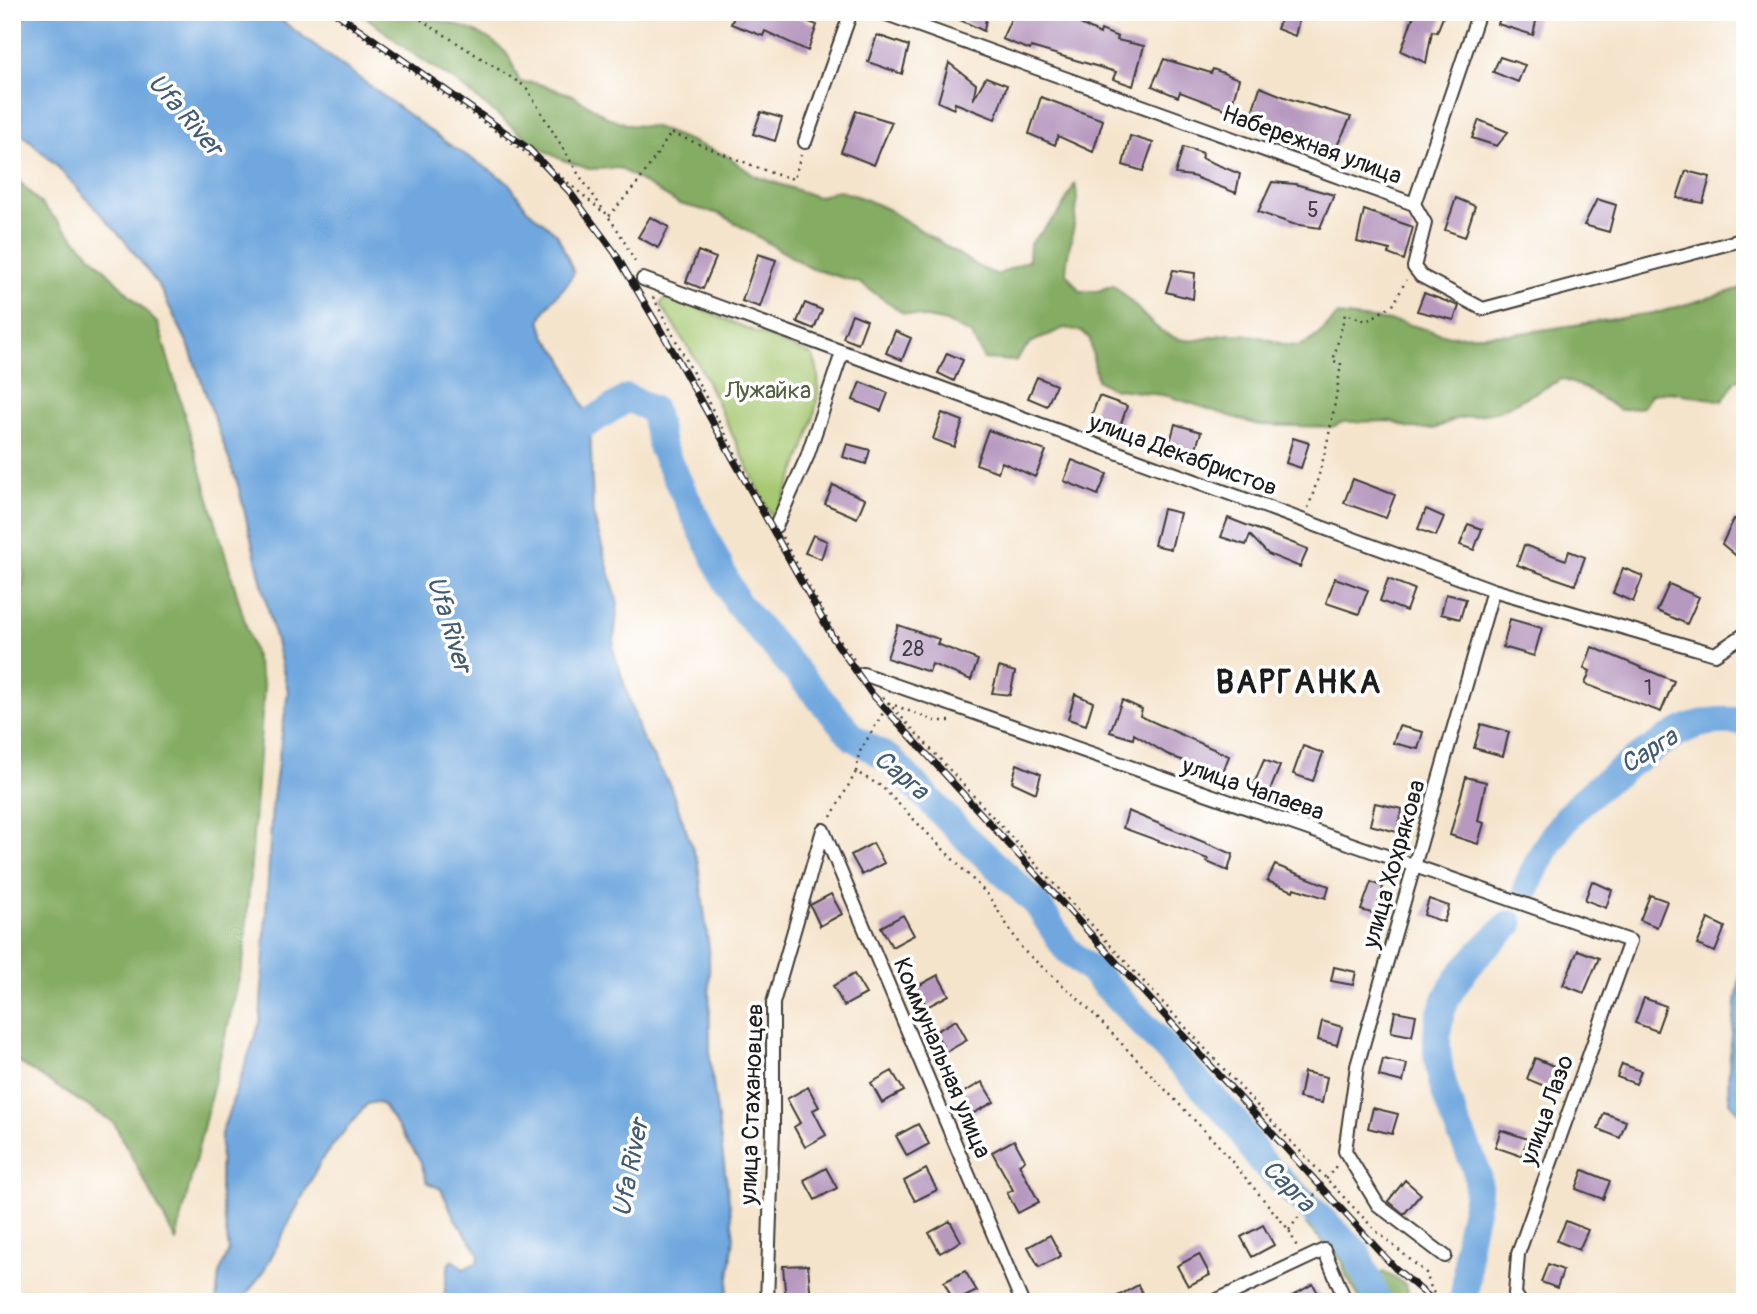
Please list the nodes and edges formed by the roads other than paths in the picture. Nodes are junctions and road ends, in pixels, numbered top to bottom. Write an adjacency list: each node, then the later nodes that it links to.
1 (851, 12): 4 (street)
2 (881, 12): 5 (street, Набережная улица)
3 (1479, 12): 5 (street)
4 (805, 142)
5 (1414, 204): 6 (street, Набережная улица)
6 (1745, 239)
7 (643, 279): 8 (street, улица Декабристов)
8 (842, 353): 9 (street); 10 (street, улица Декабристов)
9 (776, 526)
10 (1493, 590): 11 (street, улица Декабристов); 14 (street, улица Хохрякова)
11 (1745, 634)
12 (863, 674): 14 (street, улица Чапаева)
13 (823, 830): 18 (street, улица Стахановцев); 19 (street, Коммунальная улица)
14 (1415, 867): 15 (street, улица Чапаева); 16 (street, улица Хохрякова)
15 (1630, 942): 17 (street, улица Лазо)
16 (1444, 1256)
17 (1518, 1298)
18 (766, 1302)
19 (1022, 1302)
20 (1213, 1302): 21 (street)
21 (1346, 1302)

